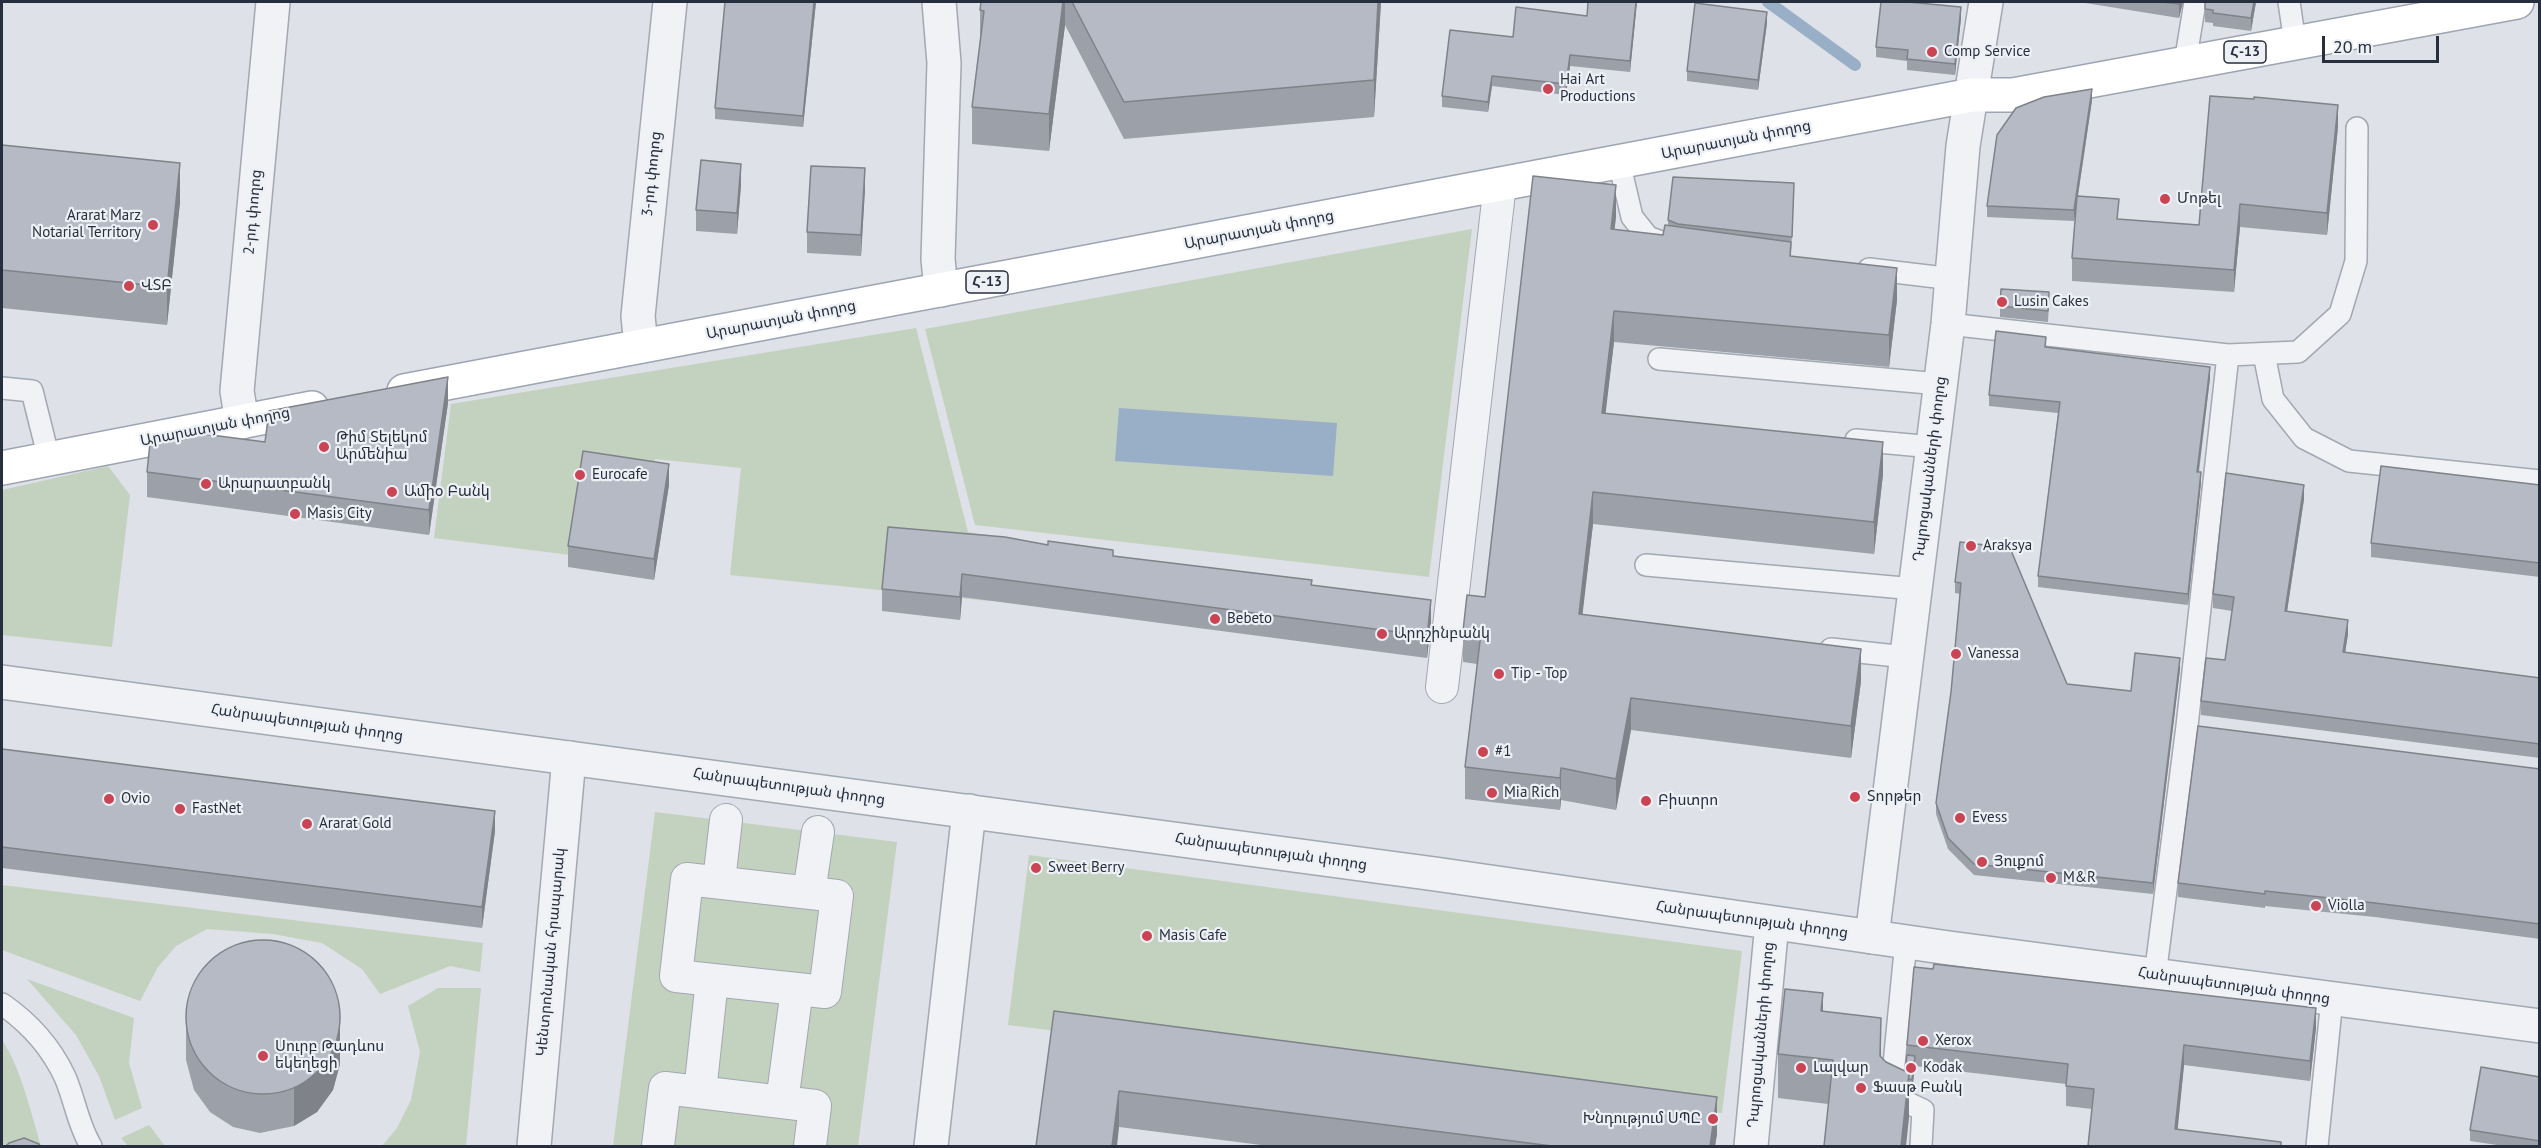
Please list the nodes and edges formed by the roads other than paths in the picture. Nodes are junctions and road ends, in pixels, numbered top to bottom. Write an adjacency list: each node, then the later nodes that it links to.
1 (273, 2): 27 (street, 2-րդ փողոց)
2 (670, 2): 19 (street, 3-րդ փողոց)
3 (939, 2): 17 (street)
4 (1986, 2): 10 (street, Դպրոցականների փողոց)
5 (2195, 2): 9 (lane)
6 (2289, 2): 8 (lane)
7 (2517, 2): 8 (main road, Արարատյան փողոց / Հ-13)
8 (2295, 43): 9 (main road, Արարատյան փողոց / Հ-13)
9 (2186, 63): 10 (main road, Արարատյան փողոց / Հ-13)
10 (1972, 95): 12 (main road, Արարատյան փողոց / Հ-13); 16 (street, Դպրոցականների փողոց)
11 (2357, 128): 20 (lane)
12 (1619, 162): 13 (main road, Արարատյան փողոց / Հ-13); 14 (lane)
13 (1500, 184): 17 (main road, Արարատյան փողոց / Հ-13); 38 (street)
14 (1686, 248)
15 (1849, 267): 16 (lane)
16 (1953, 279): 18 (street, Դպրոցականների փողոց)
17 (941, 290): 19 (main road, Արարատյան փողոց / Հ-13)
18 (1948, 324): 21 (lane); 23 (street, Դպրոցականների փողոց)
19 (641, 346): 25 (main road, Արարատյան փողոց / Հ-13)
20 (2264, 354): 21 (lane); 32 (lane)
21 (2228, 355): 39 (lane)
22 (1659, 359): 23 (lane)
23 (1940, 384): 29 (street, Դպրոցականների փողոց)
24 (2, 388): 30 (lane)
25 (371, 397)
26 (336, 404): 27 (main road, Արարատյան փողոց)
27 (242, 422): 30 (main road, Արարատյան փողոց)
28 (1840, 439): 29 (lane)
29 (1932, 447): 34 (street, Դպրոցականների փողոց)
30 (49, 459): 31 (main road, Արարատյան փողոց)
31 (2, 468)
32 (2540, 481)
33 (1646, 565): 34 (lane)
34 (1915, 589): 36 (street, Դպրոցականների փողոց)
35 (1812, 647): 36 (lane)
36 (1906, 657): 48 (street, Դպրոցականների փողոց)
37 (2, 682): 41 (street, Հանրապետության փողոց)
38 (1442, 687)
39 (2187, 726): 40 (lane); 50 (lane)
40 (2210, 729)
41 (569, 758): 42 (street, Հանրապետության փողոց); 59 (street, Կենտրոնական հրապարակ)
42 (969, 811): 47 (street, Հանրապետության փողոց); 62 (street)
43 (726, 820): 45 (street)
44 (819, 832): 46 (street)
45 (718, 881): 46 (street); 51 (street)
46 (809, 893): 52 (street)
47 (1772, 923): 48 (street, Հանրապետության փողոց); 63 (street, Դպրոցականների փողոց)
48 (1872, 938): 49 (street, Հանրապետության փողոց)
49 (1906, 941): 50 (street, Հանրապետության փողոց); 64 (lane)
50 (2155, 976): 53 (street, Հանրապետության փողոց)
51 (712, 980): 52 (street); 56 (street)
52 (797, 989): 57 (street)
53 (2332, 999): 55 (street, Հանրապետության փողոց); 65 (lane)
54 (2, 1004): 58 (lane)
55 (2540, 1026)
56 (700, 1092): 57 (street); 60 (street)
57 (782, 1102): 61 (street)
58 (91, 1146)
59 (534, 1146)
60 (658, 1146)
61 (810, 1146)
62 (932, 1146)
63 (1751, 1146)
64 (1921, 1146)
65 (2317, 1146)

